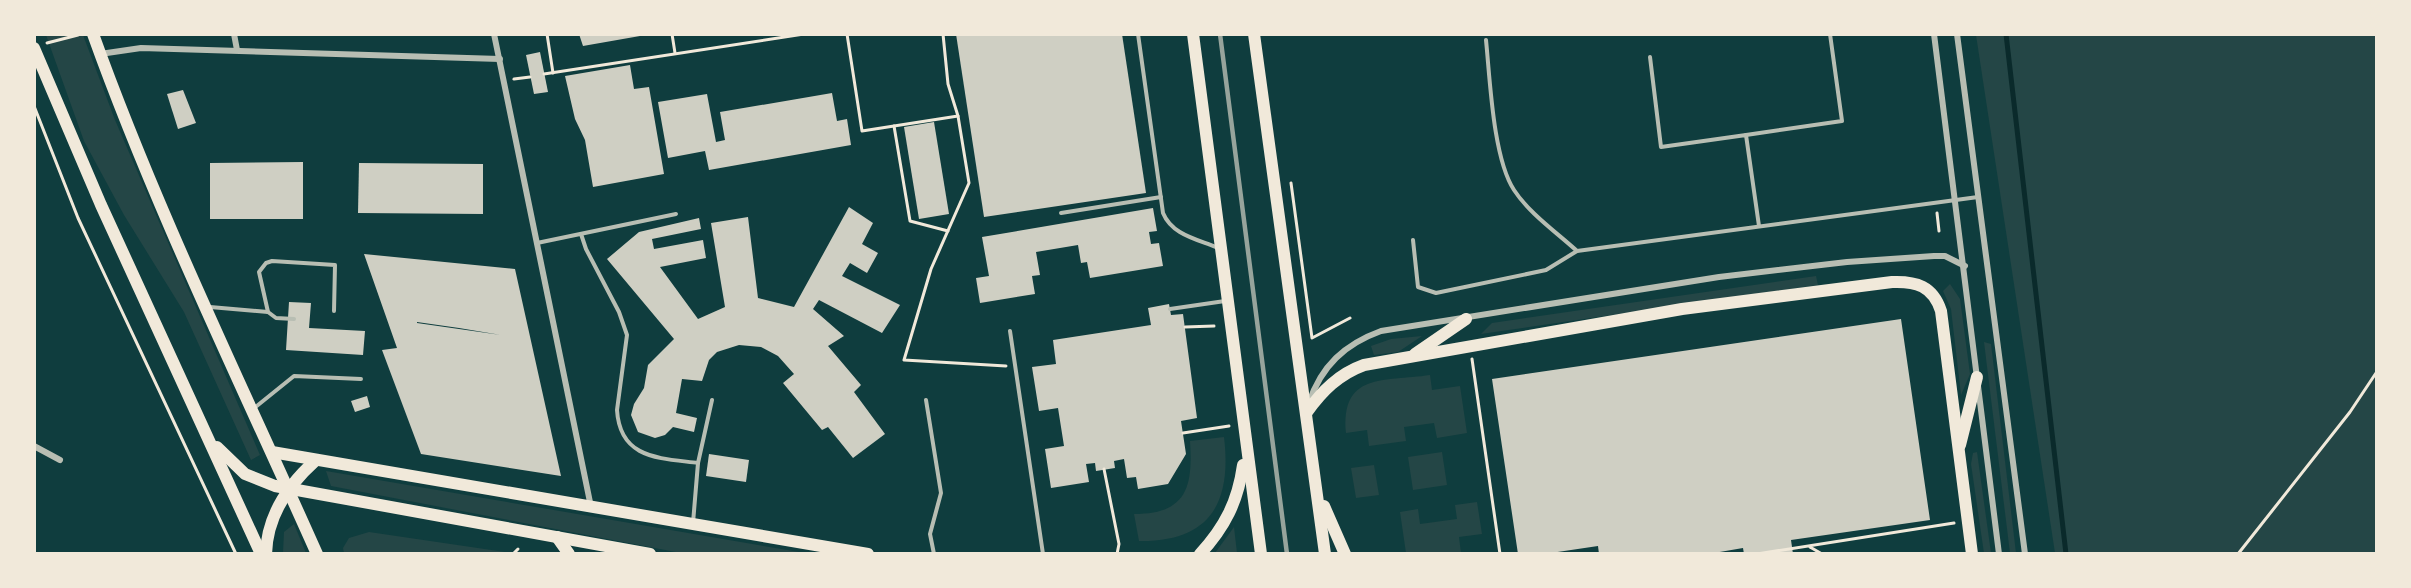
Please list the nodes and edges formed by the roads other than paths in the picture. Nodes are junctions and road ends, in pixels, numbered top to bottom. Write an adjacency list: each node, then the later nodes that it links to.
1 (93, 34): 13 (main road)
2 (234, 34): 12 (street)
3 (494, 34): 15 (street)
4 (1137, 34): 17 (lane)
5 (1192, 34): 26 (main road)
6 (1254, 34): 43 (main road)
7 (1830, 34): 16 (lane)
8 (1934, 34): 19 (street)
9 (1957, 34): 18 (street)
10 (1486, 40): 27 (lane)
11 (40, 46): 44 (main road)
12 (237, 50): 13 (street); 15 (street)
13 (100, 54): 30 (main road)
14 (1650, 57): 16 (lane)
15 (500, 59): 25 (street)
16 (1746, 135): 22 (lane)
17 (1161, 197): 20 (lane); 26 (lane)
18 (1978, 197): 19 (lane); 71 (street)
19 (1956, 200): 22 (lane); 28 (street)
20 (1061, 213)
21 (676, 214): 23 (lane)
22 (1759, 226): 27 (lane)
23 (581, 234): 25 (lane); 51 (lane)
24 (1413, 240): 27 (lane)
25 (537, 243): 54 (street)
26 (1219, 248): 29 (main road)
27 (1577, 251)
28 (1965, 266): 35 (street); 38 (street)
29 (1226, 301): 31 (lane); 47 (main road)
30 (206, 307): 33 (lane); 42 (main road)
31 (1170, 309)
32 (334, 311): 33 (lane)
33 (267, 312): 34 (lane)
34 (294, 319)
35 (1466, 319): 37 (main road); 43 (street)
36 (1010, 331): 64 (lane)
37 (1412, 357): 43 (main road); 48 (main road)
38 (1977, 376): 48 (main road); 70 (street)
39 (361, 379): 42 (lane)
40 (712, 400): 51 (lane)
41 (926, 400): 63 (lane)
42 (253, 410): 46 (main road)
43 (1307, 412): 53 (main road)
44 (208, 437): 52 (main road); 57 (main road)
45 (34, 446): 49 (street)
46 (272, 452): 50 (main road); 52 (main road)
47 (1245, 452): 65 (main road); 66 (main road)
48 (1958, 454): 69 (main road)
49 (60, 460)
50 (316, 460): 52 (main road); 54 (main road)
51 (698, 463): 55 (lane)
52 (288, 489): 56 (main road); 58 (main road); 59 (main road)
53 (1318, 494): 67 (main road); 68 (main road)
54 (591, 507): 55 (main road)
55 (693, 524): 62 (main road)
56 (557, 537): 60 (main road); 61 (main road)
57 (261, 554)
58 (266, 554)
59 (317, 554)
60 (569, 554)
61 (651, 554)
62 (868, 554)
63 (934, 554)
64 (1043, 554)
65 (1200, 554)
66 (1261, 554)
67 (1325, 554)
68 (1345, 554)
69 (1972, 554)
70 (2000, 554)
71 (2025, 554)

